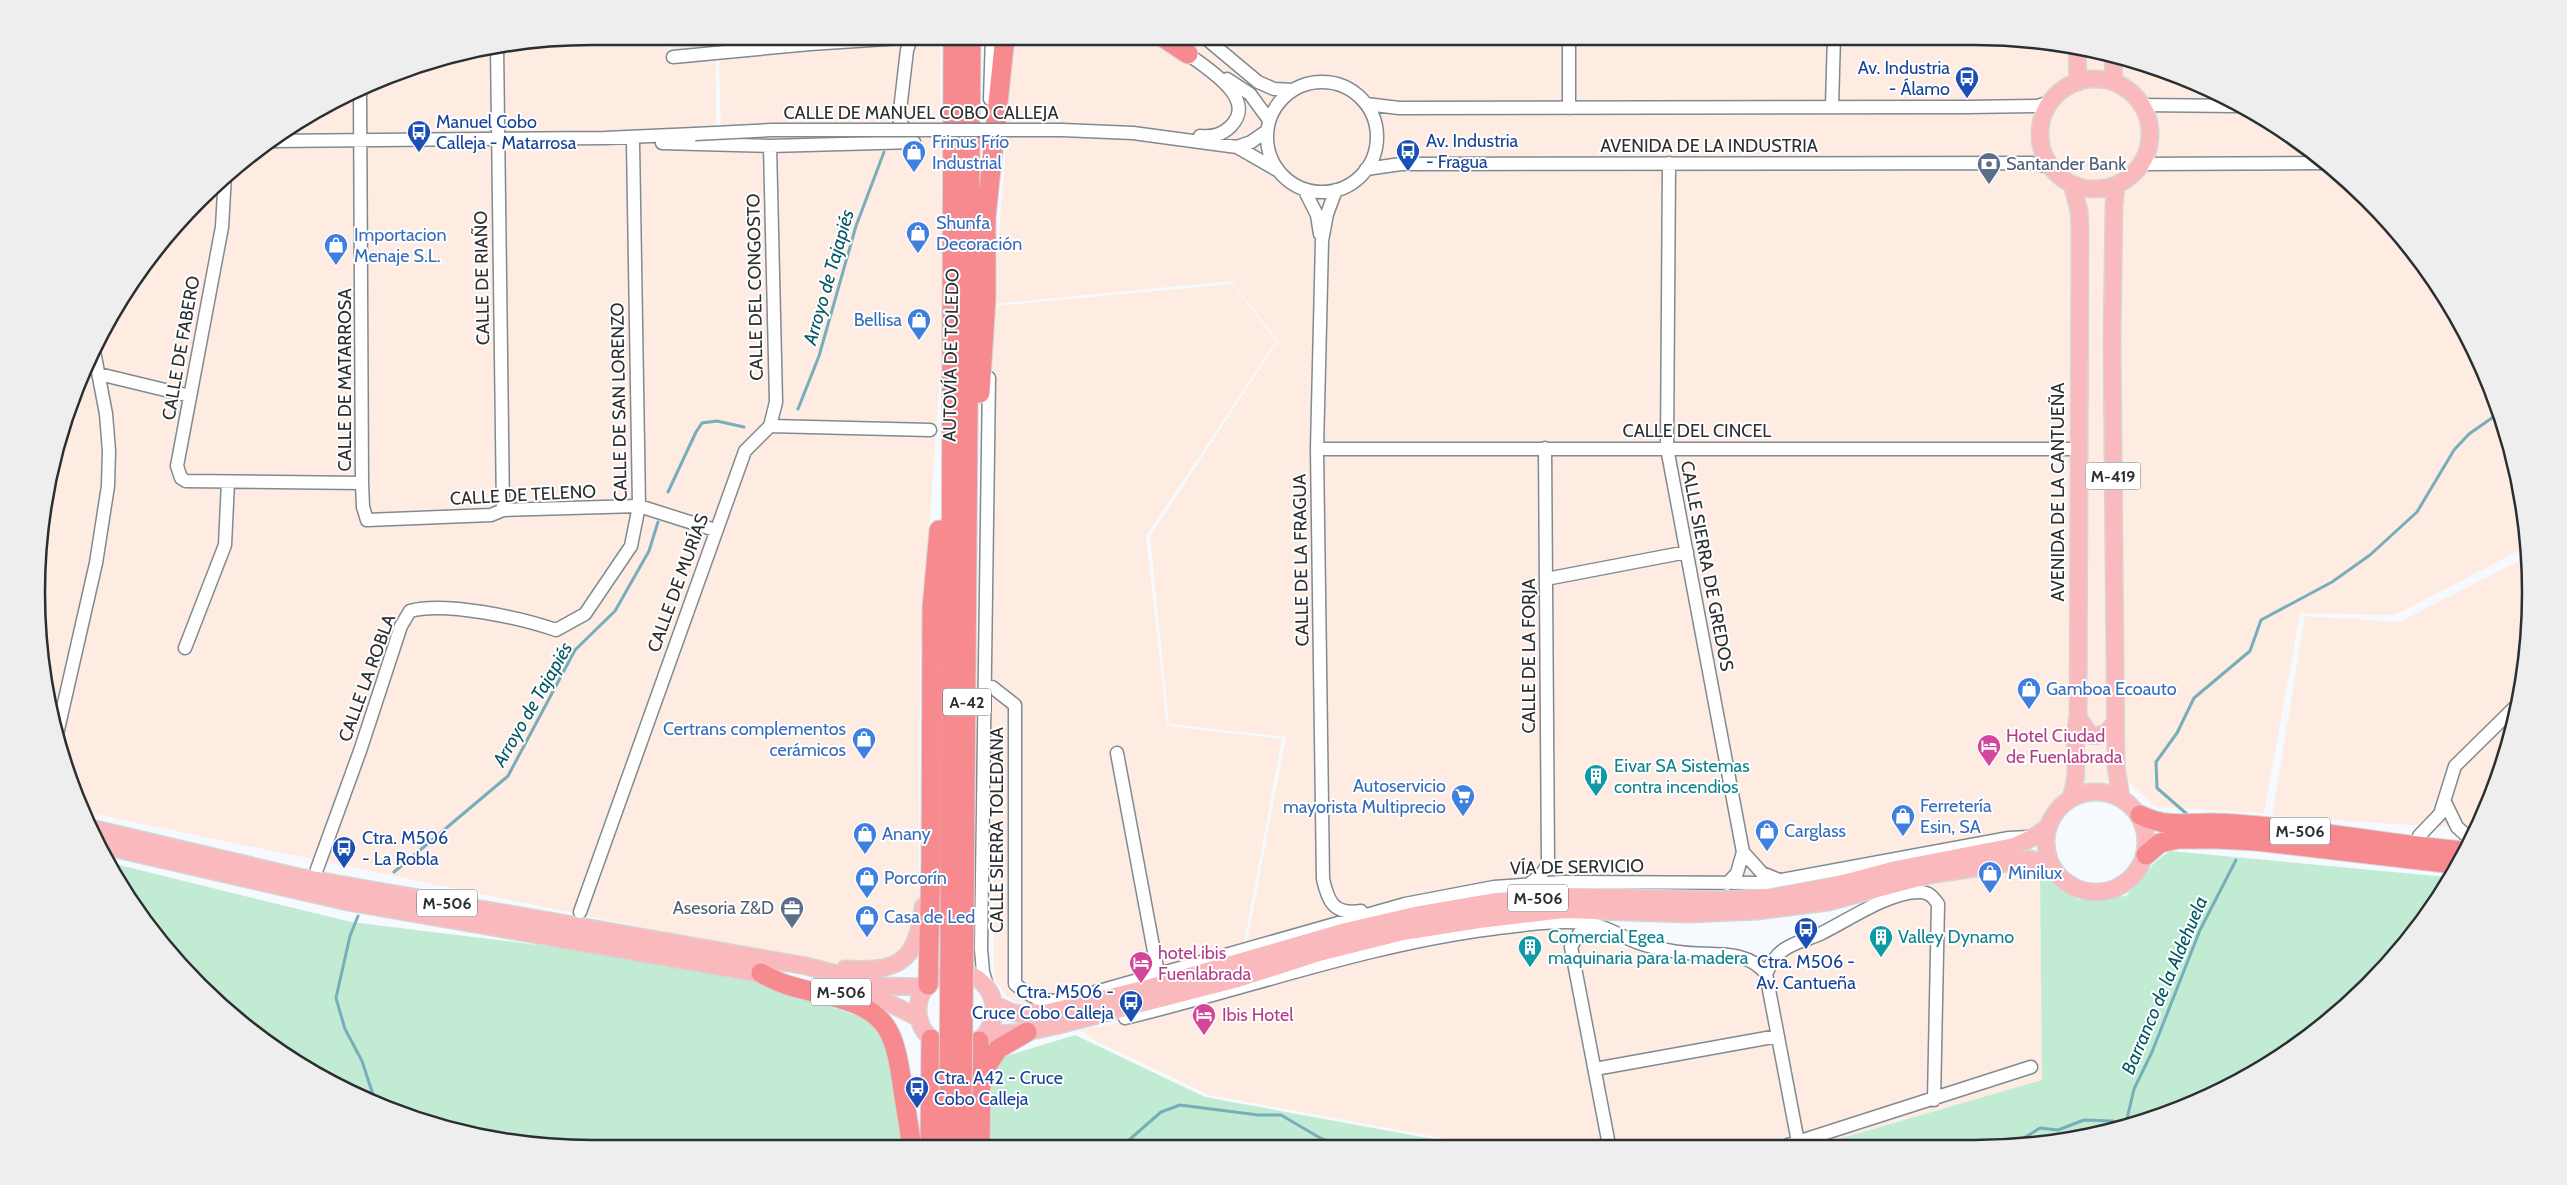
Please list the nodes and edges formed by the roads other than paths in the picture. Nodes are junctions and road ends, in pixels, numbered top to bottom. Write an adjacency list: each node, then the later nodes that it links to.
1 (799, 45): 14 (street)
2 (909, 45): 33 (street, CALLE DE MANUEL COBO CALLEJA)
3 (953, 45): 58 (highway, AUTOVÍA DE TOLEDO / A-42)
4 (970, 45): 59 (highway, A-42)
5 (992, 45): 46 (street)
6 (1004, 45): 46 (highway)
7 (1174, 45): 12 (highway)
8 (1214, 45): 18 (street)
9 (1569, 45): 25 (street)
10 (1834, 45): 23 (street)
11 (497, 54): 29 (street, CALLE DE RIAÑO)
12 (1188, 54): 26 (street); 27 (street)
13 (2077, 55): 16 (main road)
14 (673, 57)
15 (2113, 63): 17 (main road)
16 (2078, 82): 17 (main road); 20 (main road)
17 (2114, 82): 22 (main road)
18 (1293, 90): 21 (street); 26 (street)
19 (360, 97): 30 (street, CALLE DE MATARROSA)
20 (2051, 102): 23 (street); 38 (main road)
21 (1366, 104): 25 (street); 39 (street)
22 (2142, 105): 24 (street); 37 (main road)
23 (1832, 106): 25 (street)
24 (2226, 106)
25 (1569, 108)
26 (1268, 126): 34 (street); 40 (street)
27 (1133, 133): 28 (street, CALLE DE MANUEL COBO CALLEJA, bridge); 34 (street, CALLE DE MANUEL COBO CALLEJA)
28 (605, 138): 29 (street, CALLE DE MANUEL COBO CALLEJA); 32 (street, CALLE DE MANUEL COBO CALLEJA)
29 (497, 139): 30 (street, CALLE DE MANUEL COBO CALLEJA); 63 (street, CALLE DE RIAÑO)
30 (361, 140): 31 (street, CALLE DE MANUEL COBO CALLEJA); 61 (street, CALLE DE MATARROSA)
31 (283, 141)
32 (633, 142): 33 (street, CALLE DE MANUEL COBO CALLEJA); 62 (street, CALLE DE SAN LORENZO)
33 (770, 146): 52 (street, CALLE DEL CONGOSTO)
34 (1237, 147): 40 (street, CALLE DE MANUEL COBO CALLEJA)
35 (1669, 163): 38 (street, AVENIDA DE LA INDUSTRIA); 39 (street, AVENIDA DE LA INDUSTRIA); 55 (street, CALLE SIERRA DE GREDOS)
36 (2314, 163): 37 (street)
37 (2142, 164): 42 (main road)
38 (2051, 167): 41 (main road)
39 (1366, 169): 45 (street)
40 (1278, 171): 44 (street)
41 (2072, 184): 42 (main road); 57 (main road, AVENIDA DE LA CANTUEÑA / M-419)
42 (2116, 185): 73 (main road, M-419)
43 (224, 188): 51 (street, CALLE DE FABERO)
44 (1304, 189): 45 (street); 47 (street, CALLE DE LA FRAGUA)
45 (1336, 190): 47 (street, CALLE DE LA FRAGUA)
46 (986, 217): 48 (highway)
47 (1322, 241): 56 (street, CALLE DE LA FRAGUA)
48 (986, 299): 59 (highway); 108 (street)
49 (96, 361): 50 (street)
50 (99, 374): 51 (street); 72 (street)
51 (190, 396): 60 (street, CALLE DE FABERO)
52 (770, 426): 53 (street); 64 (street, CALLE DE MURÍAS)
53 (930, 430)
54 (1545, 448): 55 (street, CALLE DEL CINCEL); 56 (street, CALLE DEL CINCEL); 66 (street, CALLE DE LA FORJA)
55 (1667, 448): 57 (street, CALLE DEL CINCEL); 65 (street, CALLE SIERRA DE GREDOS)
56 (1317, 449): 98 (street, CALLE DE LA FRAGUA)
57 (2078, 449): 71 (main road, AVENIDA DE LA CANTUEÑA / M-419)
58 (950, 464): 89 (highway); 100 (highway, A-42)
59 (968, 477): 100 (highway, A-42)
60 (228, 482): 61 (street, CALLE DE MATARROSA); 68 (street)
61 (362, 483): 63 (street, CALLE DE TELENO)
62 (639, 506): 63 (street, CALLE DE TELENO); 64 (street, CALLE DE TELENO); 67 (street, CALLE DE SAN LORENZO)
63 (503, 510)
64 (715, 530): 99 (street, CALLE DE MURÍAS)
65 (1687, 552): 66 (street); 87 (street, CALLE SIERRA DE GREDOS)
66 (1546, 579): 90 (street, CALLE DE LA FORJA)
67 (556, 630): 93 (street, CALLE LA ROBLA)
68 (185, 648)
69 (992, 686): 106 (street, CALLE SIERRA TOLEDANA)
70 (2508, 714): 77 (street)
71 (2078, 717): 73 (main road); 76 (main road, AVENIDA DE LA CANTUEÑA / M-419)
72 (60, 719)
73 (2116, 720): 75 (main road, M-419)
74 (1116, 753): 103 (street)
75 (2121, 797): 76 (main road); 78 (main road, M-506)
76 (2070, 799): 79 (main road, M-506)
77 (2445, 802): 82 (street); 83 (street)
78 (2140, 815): 81 (highway, M-506); 88 (main road)
79 (2048, 827): 84 (main road, M-506); 92 (main road)
80 (99, 830): 102 (main road, M-506)
81 (2308, 832): 83 (highway); 86 (highway, M-506)
82 (2466, 835)
83 (2419, 836)
84 (2034, 837): 94 (street, VÍA DE SERVICIO); 109 (main road, M-506)
85 (108, 847): 104 (main road, M-506)
86 (2458, 850)
87 (1743, 852): 94 (street); 97 (street)
88 (2146, 855): 91 (highway, M-506); 92 (main road, M-506)
89 (931, 862): 102 (main road); 107 (highway)
90 (1548, 864): 95 (street); 96 (street)
91 (2450, 864)
92 (2052, 866): 112 (main road, M-506)
93 (317, 869)
94 (1779, 881): 97 (street, VÍA DE SERVICIO)
95 (1562, 882): 96 (street, VÍA DE SERVICIO); 97 (street, VÍA DE SERVICIO)
96 (1529, 884): 98 (street, VÍA DE SERVICIO)
97 (1726, 884)
98 (1405, 904): 103 (street, VÍA DE SERVICIO)
99 (580, 912)
100 (952, 928): 119 (highway, A-42, bridge)
101 (1605, 930): 105 (street); 111 (street); 117 (street)
102 (806, 966): 107 (main road, M-506)
103 (1158, 972): 109 (street, VÍA DE SERVICIO)
104 (761, 973): 110 (main road, M-506); 121 (highway)
105 (1766, 974): 113 (street); 120 (street)
106 (1015, 984): 109 (street, VÍA DE SERVICIO)
107 (927, 986): 108 (main road, M-506); 110 (main road)
108 (991, 998): 109 (main road, M-506); 114 (main road)
109 (1071, 1003)
110 (918, 1018): 115 (main road)
111 (1125, 1018)
112 (1027, 1032): 114 (main road, M-506); 118 (highway)
113 (1778, 1036): 117 (street); 128 (street)
114 (982, 1038): 115 (main road, M-506); 118 (highway)
115 (930, 1039): 122 (highway)
116 (2032, 1067): 120 (street)
117 (1595, 1069): 127 (street)
118 (981, 1075): 126 (highway)
119 (951, 1098): 123 (highway); 124 (highway, A-42); 125 (highway, A-42)
120 (1934, 1100): 129 (street)
121 (911, 1140)
122 (930, 1140)
123 (943, 1140)
124 (948, 1140)
125 (960, 1140)
126 (980, 1140)
127 (1608, 1140)
128 (1793, 1140)
129 (1803, 1140)

